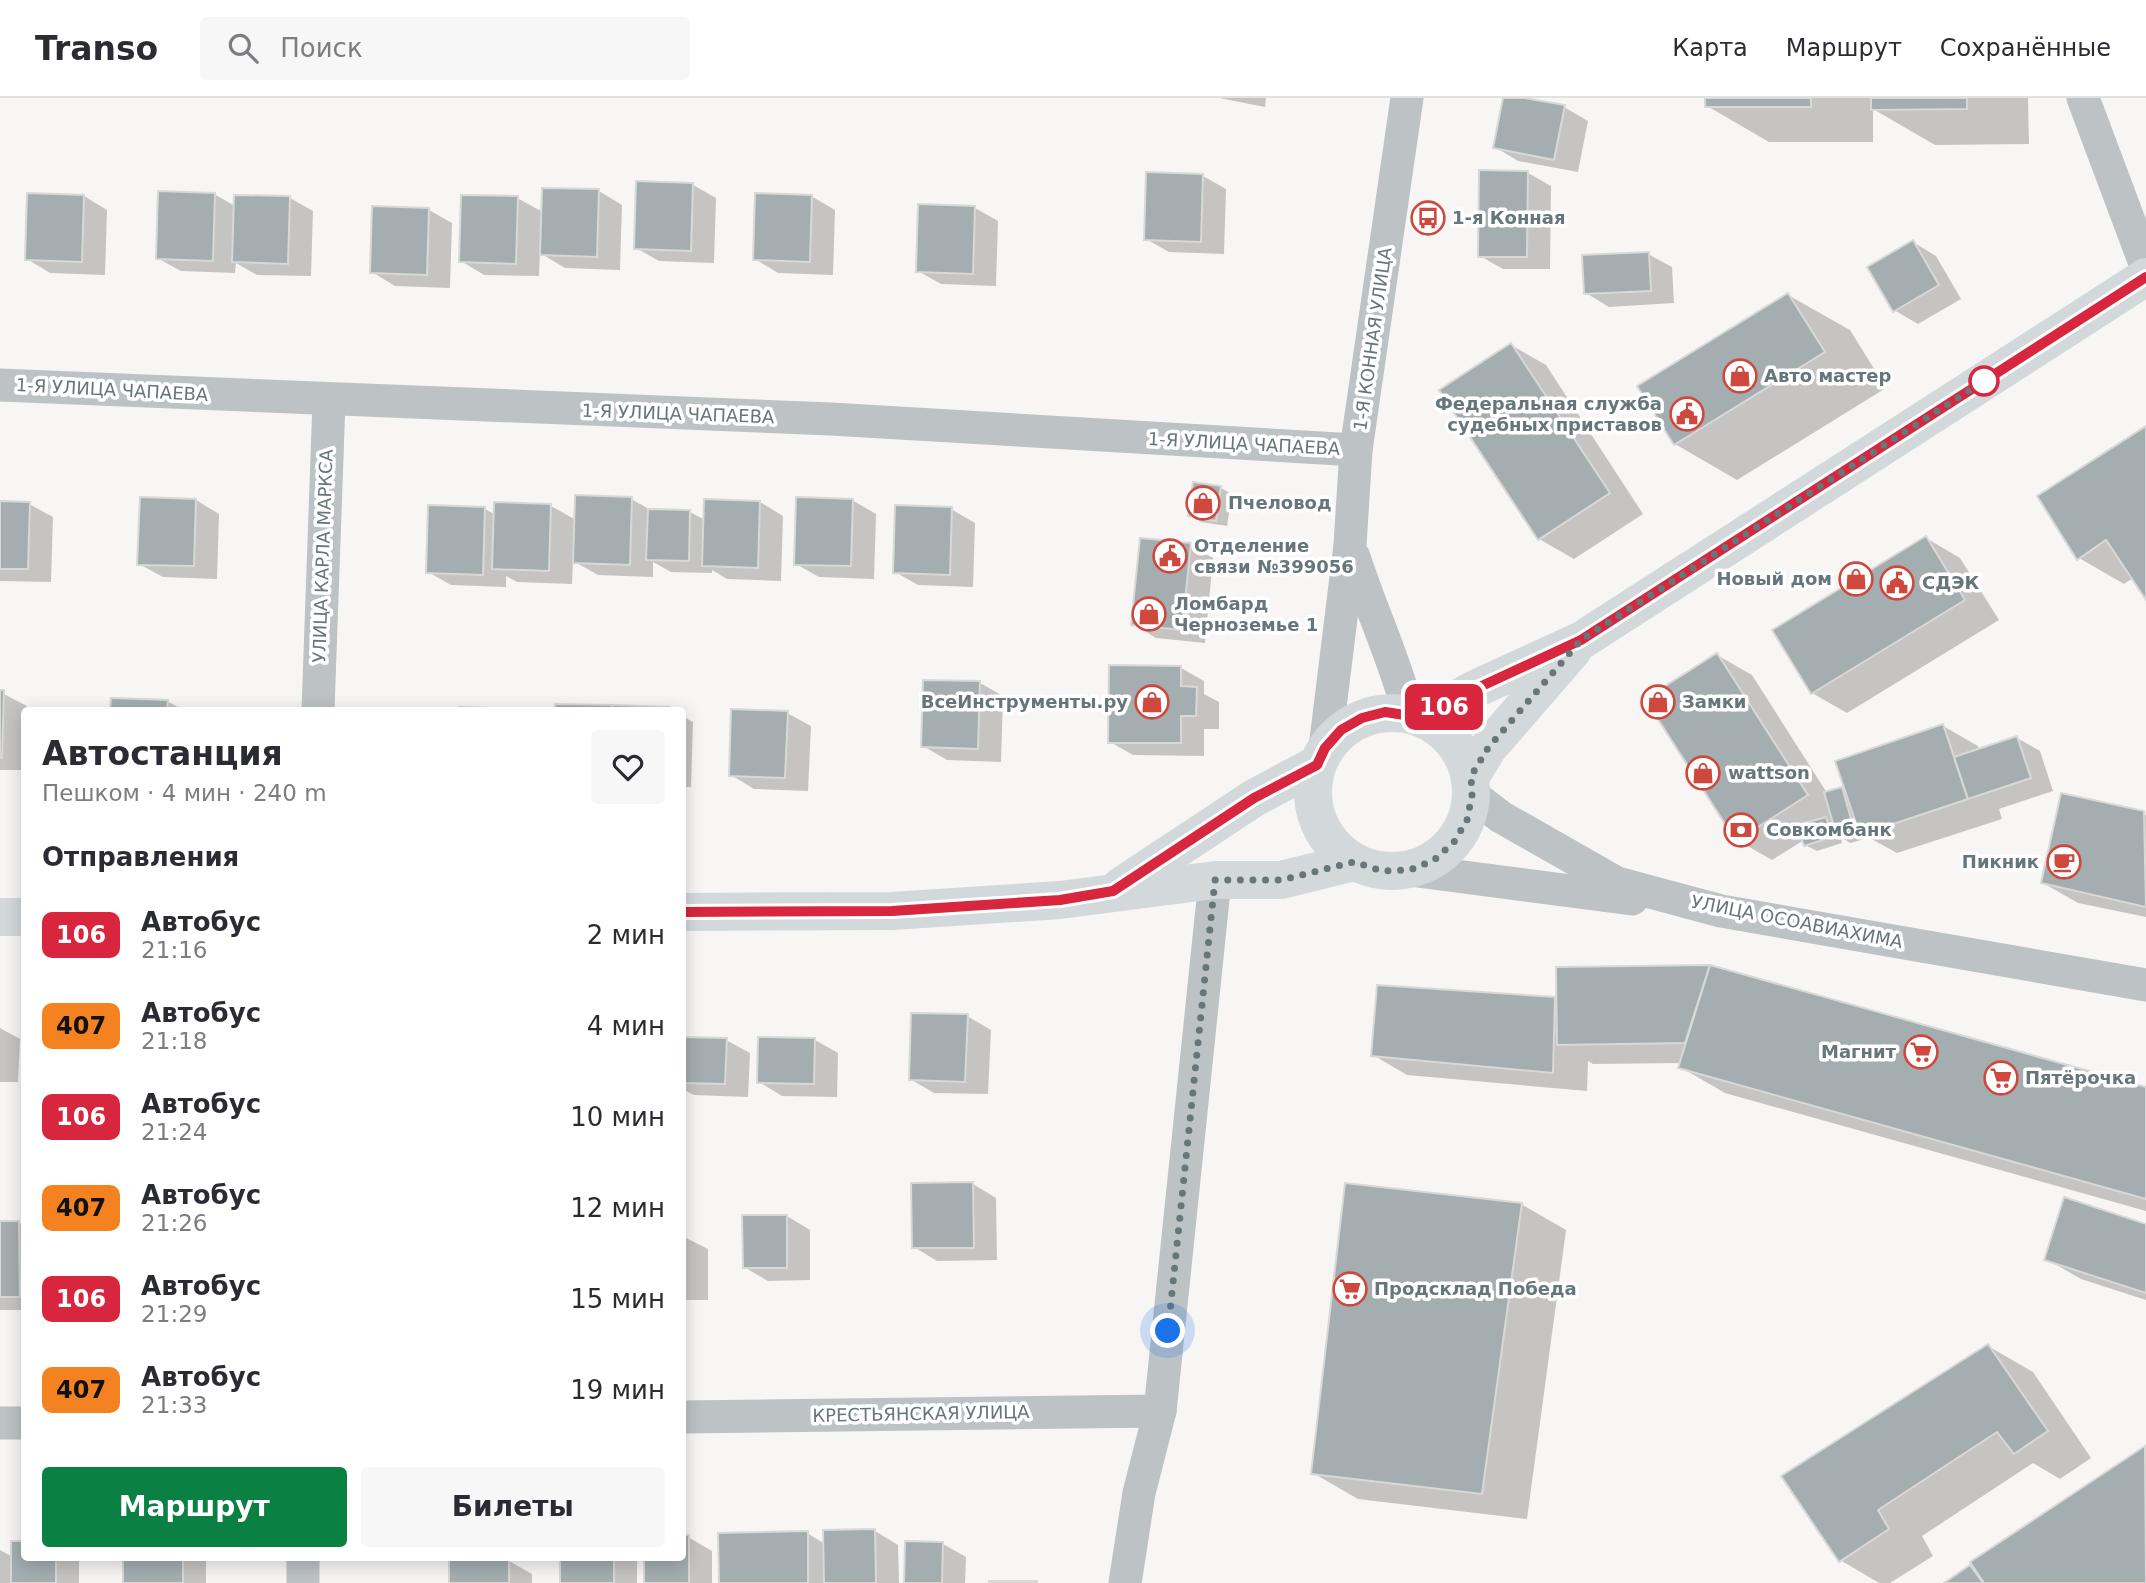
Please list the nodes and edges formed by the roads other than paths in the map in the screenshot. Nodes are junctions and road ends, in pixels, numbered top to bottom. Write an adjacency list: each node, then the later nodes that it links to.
1 (1407, 98): 7 (street, 1-Я КОННАЯ УЛИЦА)
2 (2083, 98): 3 (street)
3 (2146, 266)
4 (2146, 277): 9 (main road)
5 (0, 385): 6 (street, 1-Я УЛИЦА ЧАПАЕВА)
6 (329, 401): 7 (street, 1-Я УЛИЦА ЧАПАЕВА); 10 (street, УЛИЦА КАРЛА МАРКСА)
7 (1356, 450): 8 (street, 1-Я КОННАЯ УЛИЦА)
8 (1350, 545): 11 (street); 12 (street, 1-Я КОННАЯ УЛИЦА)
9 (1581, 640): 11 (main road); 13 (main road)
10 (318, 707)
11 (1417, 716): 12 (main road); 13 (main road)
12 (1321, 757): 14 (main road); 17 (main road)
13 (1472, 786): 15 (main road); 18 (street, УЛИЦА ОСОАВИАХИМА)
14 (1354, 862): 15 (main road); 16 (main road)
15 (1410, 870): 18 (street)
16 (1215, 880): 17 (main road); 23 (street)
17 (1113, 891): 19 (main road)
18 (1721, 911): 22 (street, УЛИЦА ОСОАВИАХИМА)
19 (686, 912)
20 (0, 917): 21 (main road)
21 (21, 917)
22 (2146, 985)
23 (1160, 1411): 24 (street, КРЕСТЬЯНСКАЯ УЛИЦА); 29 (street)
24 (686, 1417)
25 (0, 1423): 26 (street)
26 (21, 1423)
27 (303, 1561): 28 (street)
28 (303, 1583)
29 (1125, 1583)

